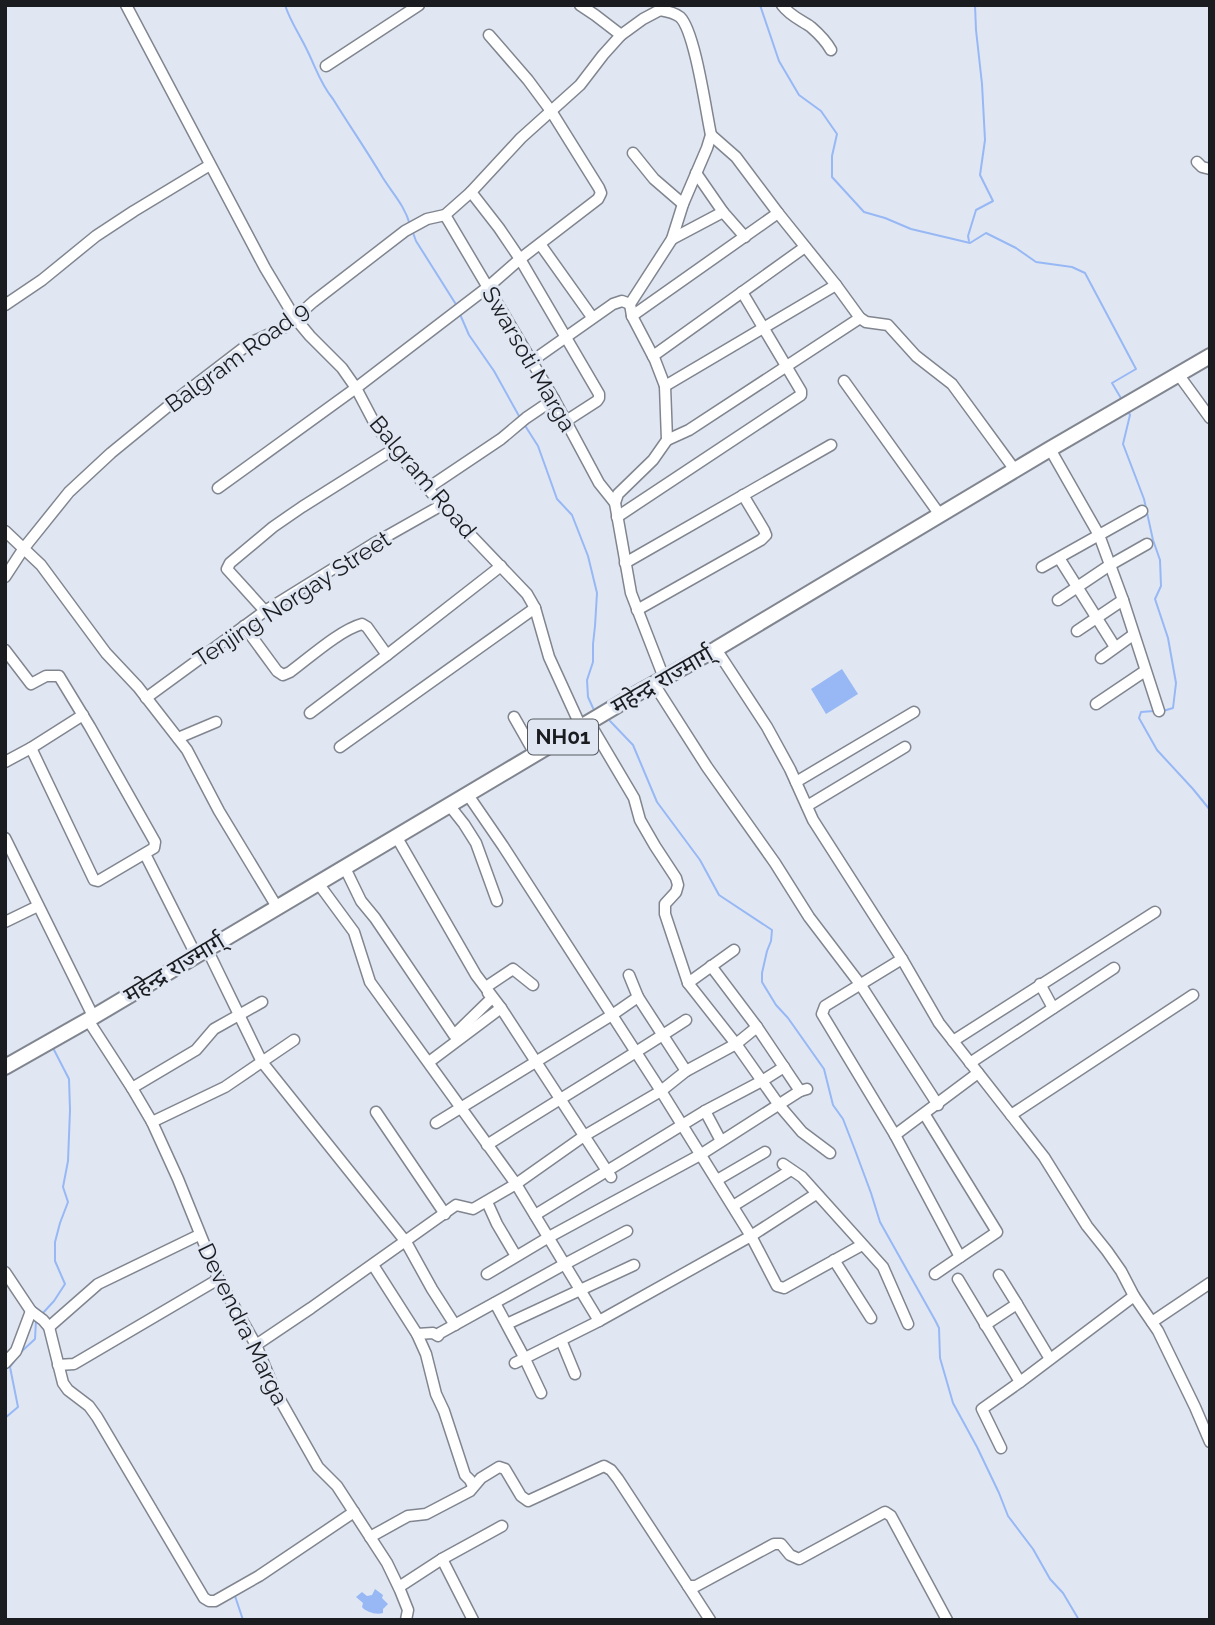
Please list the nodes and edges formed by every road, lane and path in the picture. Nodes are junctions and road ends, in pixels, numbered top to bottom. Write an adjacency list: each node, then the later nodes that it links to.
1 (126, 5): 14 (street, Balgram Road)
2 (419, 5): 9 (street)
3 (580, 5): 7 (street)
4 (782, 5): 8 (street)
5 (661, 8): 7 (street, Balgram Road 9); 11 (street)
6 (489, 35): 10 (street)
7 (621, 35): 10 (street, Balgram Road 9)
8 (831, 50)
9 (326, 66)
10 (551, 111): 17 (street, Balgram Road 9); 24 (street)
11 (711, 135): 16 (street); 20 (street)
12 (634, 153): 18 (street)
13 (1197, 162): 15 (street)
14 (210, 165): 31 (street); 34 (street, Balgram Road)
15 (1210, 169)
16 (696, 173): 18 (street); 19 (street)
17 (471, 192): 21 (street, Balgram Road 9); 26 (street)
18 (683, 204): 23 (street)
19 (723, 212): 22 (street); 23 (street)
20 (778, 213): 22 (street); 25 (street)
21 (445, 215): 28 (street, Swarsoti Marga); 34 (street, Balgram Road 9)
22 (746, 237): 32 (street)
23 (672, 239): 30 (street)
24 (540, 244): 26 (street); 33 (street)
25 (805, 247): 27 (street); 29 (street)
26 (520, 259): 28 (street); 37 (street)
27 (836, 285): 35 (street); 36 (street)
28 (488, 287): 40 (street, Swarsoti Marga); 45 (street)
29 (742, 292): 36 (street); 38 (street)
30 (630, 304): 32 (street); 33 (street)
31 (5, 305)
32 (632, 316): 38 (street)
33 (592, 317): 37 (street)
34 (295, 318): 45 (street, Balgram Road); 65 (street, Balgram Road 9)
35 (860, 318): 41 (street); 53 (street)
36 (763, 328): 41 (street); 44 (street)
37 (566, 337): 40 (street); 48 (street)
38 (653, 356): 44 (street)
39 (1210, 356): 42 (highway, महेन्द्र राज्मार्ग् / NH01)
40 (532, 361): 46 (street, Swarsoti Marga)
41 (786, 367): 49 (street); 61 (street)
42 (1178, 374): 47 (street); 52 (highway, महेन्द्र राज्मार्ग् / NH01)
43 (844, 382): 60 (street)
44 (665, 386): 49 (street)
45 (356, 388): 51 (street, Balgram Road); 54 (street)
46 (554, 399): 48 (street, Swarsoti Marga); 55 (street)
47 (1210, 418)
48 (566, 421): 57 (street, Swarsoti Marga)
49 (667, 440): 57 (street)
50 (831, 445): 56 (street)
51 (394, 449): 55 (street, Balgram Road); 77 (street)
52 (1050, 449): 53 (highway, महेन्द्र राज्मार्ग् / NH01); 63 (street)
53 (1015, 470): 60 (highway, महेन्द्र राज्मार्ग् / NH01)
54 (218, 488)
55 (428, 488): 58 (street, Balgram Road)
56 (743, 495): 67 (street); 76 (street)
57 (615, 503): 61 (street)
58 (442, 505): 69 (street, Balgram Road); 77 (street, Tenjing Norgay Street)
59 (1142, 511): 63 (street)
60 (940, 515): 83 (highway, महेन्द्र राज्मार्ग् / NH01)
61 (617, 517): 67 (street)
62 (5, 531): 65 (street)
63 (1099, 535): 66 (street); 68 (street)
64 (1147, 544): 68 (street)
65 (24, 548): 71 (street, Balgram Road 9); 89 (street)
66 (1059, 558): 70 (street); 72 (street)
67 (625, 564): 76 (street)
68 (1110, 565): 72 (street); 74 (street)
69 (501, 566): 75 (street, Balgram Road); 85 (street)
70 (1042, 568)
71 (5, 578)
72 (1077, 587): 73 (street); 78 (street)
73 (1058, 600)
74 (1123, 600): 78 (street); 81 (street)
75 (535, 608): 97 (street, Balgram Road); 99 (street)
76 (637, 610): 88 (street)
77 (265, 611): 79 (street, Tenjing Norgay Street)
78 (1096, 618): 80 (street); 82 (street)
79 (244, 626): 85 (street); 89 (street, Tenjing Norgay Street)
80 (1077, 631)
81 (1133, 635): 82 (street); 87 (street)
82 (1115, 647): 86 (street)
83 (716, 649): 88 (highway, महेन्द्र राज्मार्ग् / NH01); 104 (street)
84 (5, 650): 94 (street)
85 (387, 655): 93 (street)
86 (1101, 658)
87 (1145, 671): 90 (street); 91 (street)
88 (659, 681): 97 (highway, महेन्द्र राज्मार्ग् / NH01); 128 (street)
89 (146, 698): 98 (street)
90 (1096, 704)
91 (1159, 711)
92 (914, 712): 104 (street)
93 (310, 713)
94 (83, 715): 101 (street); 110 (street)
95 (514, 717): 102 (street)
96 (216, 722): 98 (street)
97 (585, 724): 102 (highway, महेन्द्र राज्मार्ग् / NH01); 127 (street, Balgram Road)
98 (178, 738): 115 (street)
99 (340, 747)
100 (905, 747): 107 (street)
101 (32, 748): 103 (street); 110 (street)
102 (535, 754): 105 (highway, महेन्द्र राज्मार्ग् / NH01)
103 (5, 762)
104 (796, 782): 107 (street)
105 (468, 795): 106 (highway, महेन्द्र राज्मार्ग् / NH01); 138 (street)
106 (449, 805): 108 (highway, महेन्द्र राज्मार्ग् / NH01); 113 (street)
107 (807, 806): 120 (street)
108 (396, 836): 111 (highway, महेन्द्र राज्मार्ग् / NH01); 125 (street)
109 (5, 838): 114 (street, Devendra Marga)
110 (145, 854): 119 (street)
111 (344, 866): 112 (highway, महेन्द्र राज्मार्ग् / NH01); 125 (street)
112 (318, 883): 115 (highway, महेन्द्र राज्मार्ग् / NH01); 148 (street)
113 (497, 901)
114 (38, 906): 117 (street); 139 (street, Devendra Marga)
115 (277, 907): 119 (highway, महेन्द्र राज्मार्ग् / NH01)
116 (1155, 912): 129 (street)
117 (5, 922)
118 (734, 950): 122 (street)
119 (201, 952): 137 (street); 139 (highway, महेन्द्र राज्मार्ग् / NH01)
120 (902, 959): 128 (street); 144 (street)
121 (503, 962): 124 (street)
122 (711, 966): 127 (street); 141 (street)
123 (1114, 968): 135 (street)
124 (513, 969): 130 (street); 131 (street)
125 (476, 975): 131 (street)
126 (629, 975): 133 (street)
127 (688, 983): 145 (street, Balgram Road)
128 (860, 984): 160 (street); 169 (street)
129 (1040, 984): 135 (street); 144 (street)
130 (533, 985)
131 (486, 987): 136 (street)
132 (1193, 995): 165 (street)
133 (638, 997): 138 (street); 142 (street)
134 (262, 1002): 137 (street)
135 (1053, 1008): 150 (street)
136 (501, 1009): 148 (street); 149 (street)
137 (239, 1014): 147 (street); 156 (street)
138 (612, 1015): 146 (street); 149 (street)
139 (91, 1018): 151 (highway, महेन्द्र राज्मार्ग् / NH01); 156 (street, Devendra Marga)
140 (686, 1020): 142 (street)
141 (757, 1027): 145 (street); 152 (street)
142 (663, 1035): 146 (street); 153 (street)
143 (294, 1040): 147 (street)
144 (953, 1041): 150 (street)
145 (736, 1044): 153 (street); 155 (street, Balgram Road)
146 (636, 1053): 157 (street); 158 (street)
147 (262, 1062): 166 (street); 188 (street)
148 (429, 1062): 161 (street)
149 (535, 1063): 158 (street); 161 (street)
150 (970, 1063): 154 (street)
151 (5, 1067)
152 (784, 1067): 155 (street); 159 (street)
153 (686, 1071): 157 (street)
154 (978, 1073): 160 (street); 165 (street)
155 (762, 1081): 159 (street, Balgram Road); 162 (street)
156 (132, 1088): 166 (street, Devendra Marga)
157 (661, 1091): 168 (street); 170 (street)
158 (559, 1099): 170 (street); 172 (street)
159 (779, 1105): 171 (street); 174 (street, Balgram Road)
160 (938, 1105): 164 (street)
161 (461, 1107): 167 (street); 172 (street)
162 (705, 1111): 168 (street); 171 (street)
163 (376, 1112): 182 (street)
164 (925, 1115): 169 (street); 191 (street)
165 (1011, 1115): 204 (street)
166 (152, 1122): 185 (street, Devendra Marga)
167 (436, 1123)
168 (682, 1126): 175 (street); 176 (street)
169 (895, 1135): 191 (street)
170 (584, 1136): 176 (street); 178 (street)
171 (721, 1141): 175 (street)
172 (487, 1145): 178 (street)
173 (765, 1152): 177 (street)
174 (830, 1153)
175 (700, 1155): 177 (street); 187 (street)
176 (609, 1174): 183 (street)
177 (717, 1180): 181 (street)
178 (516, 1184): 180 (street); 183 (street)
179 (816, 1194): 181 (street); 186 (street); 189 (street)
180 (487, 1202): 182 (street); 190 (street)
181 (733, 1206): 186 (street)
182 (445, 1214): 188 (street)
183 (535, 1215): 187 (street)
184 (627, 1231): 193 (street)
185 (199, 1235): 200 (street, Devendra Marga); 207 (street)
186 (751, 1236): 192 (street); 209 (street)
187 (549, 1237): 190 (street); 193 (street)
188 (406, 1242): 194 (street); 213 (street)
189 (862, 1245): 192 (street); 212 (street)
190 (516, 1256): 197 (street)
191 (960, 1257): 198 (street)
192 (834, 1260): 208 (street)
193 (565, 1264): 203 (street); 205 (street)
194 (373, 1265): 215 (street); 217 (street)
195 (634, 1265): 203 (street)
196 (5, 1272): 207 (street)
197 (487, 1274)
198 (935, 1274)
199 (999, 1275): 206 (street)
200 (218, 1278): 217 (street, Devendra Marga); 222 (street)
201 (958, 1279): 214 (street)
202 (1210, 1283): 210 (street)
203 (580, 1289): 209 (street); 211 (street)
204 (1134, 1296): 210 (street); 219 (street)
205 (495, 1303): 211 (street); 213 (street)
206 (1017, 1304): 214 (street); 219 (street)
207 (39, 1318): 220 (street); 222 (street)
208 (871, 1318)
209 (599, 1321): 216 (street)
210 (1152, 1322): 226 (street)
211 (507, 1324): 218 (street)
212 (908, 1324)
213 (455, 1325): 215 (street)
214 (985, 1325): 224 (street)
215 (417, 1334): 228 (street)
216 (561, 1340): 218 (street); 223 (street)
217 (256, 1345): 229 (street, Devendra Marga)
218 (524, 1357): 221 (street); 225 (street)
219 (1050, 1359): 224 (street)
220 (5, 1363)
221 (515, 1363)
222 (58, 1365): 229 (street)
223 (575, 1374)
224 (1020, 1382): 227 (street)
225 (541, 1393)
226 (1210, 1442)
227 (1001, 1448)
228 (473, 1486): 231 (street); 233 (street)
229 (354, 1511): 231 (street, Devendra Marga)
230 (502, 1526): 232 (street)
231 (370, 1537): 234 (street, Devendra Marga)
232 (442, 1559): 234 (street); 236 (street)
233 (688, 1586): 237 (street); 238 (street)
234 (399, 1587): 235 (street, Devendra Marga)
235 (406, 1620)
236 (473, 1620)
237 (710, 1620)
238 (947, 1620)

